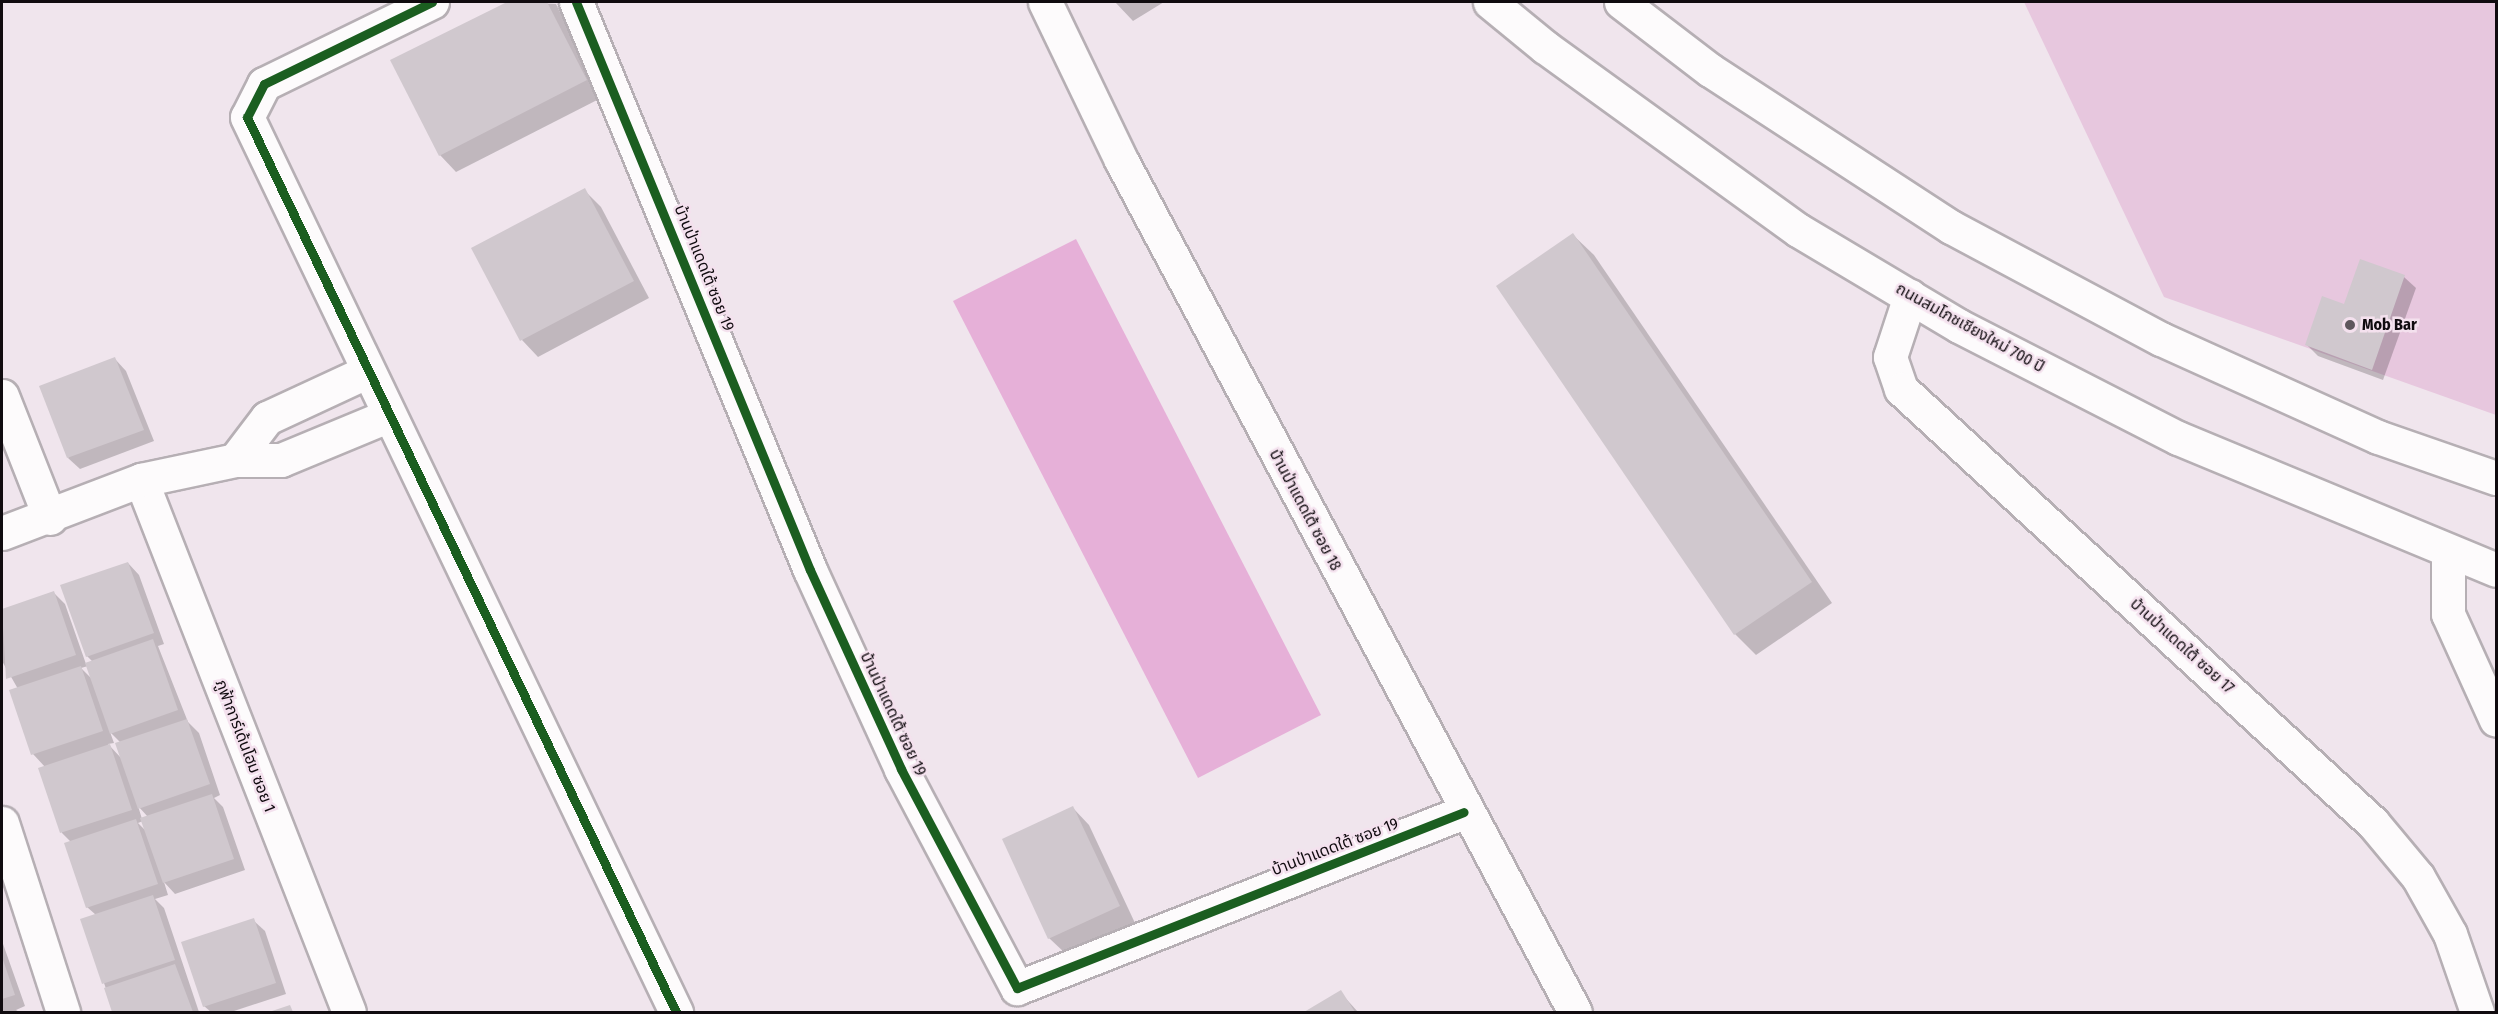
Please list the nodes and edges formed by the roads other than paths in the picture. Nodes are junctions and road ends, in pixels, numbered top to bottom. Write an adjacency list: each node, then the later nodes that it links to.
1 (432, 2): 6 (street)
2 (576, 2): 19 (street, บ้านป่าแดดใต้ ซอย 19)
3 (1045, 2): 19 (street, บ้านป่าแดดใต้ ซอย 18)
4 (1490, 2): 7 (street, ถนนสมโภชเชียงใหม่ 700 ปี)
5 (1621, 2): 12 (street)
6 (387, 11): 8 (street)
7 (1910, 296): 16 (street, ถนนสมโภชเชียงใหม่ 700 ปี); 25 (street, บ้านป่าแดดใต้ ซอย 17)
8 (366, 372): 10 (street); 11 (street)
9 (2, 396): 14 (street)
10 (387, 416): 11 (street); 23 (street)
11 (235, 460): 13 (street)
12 (2496, 478)
13 (141, 480): 14 (street); 22 (street, ภูฟ้าการ์เด้นโฮม ซอย 1)
14 (50, 518): 15 (street)
15 (2, 533)
16 (2448, 554): 17 (street, ถนนสมโภชเชียงใหม่ 700 ปี); 18 (street)
17 (2496, 570)
18 (2493, 707)
19 (1464, 812): 24 (street, บ้านป่าแดดใต้ ซอย 18)
20 (2, 823): 21 (street)
21 (63, 1012)
22 (349, 1012)
23 (676, 1012)
24 (1575, 1012)
25 (2477, 1012)

